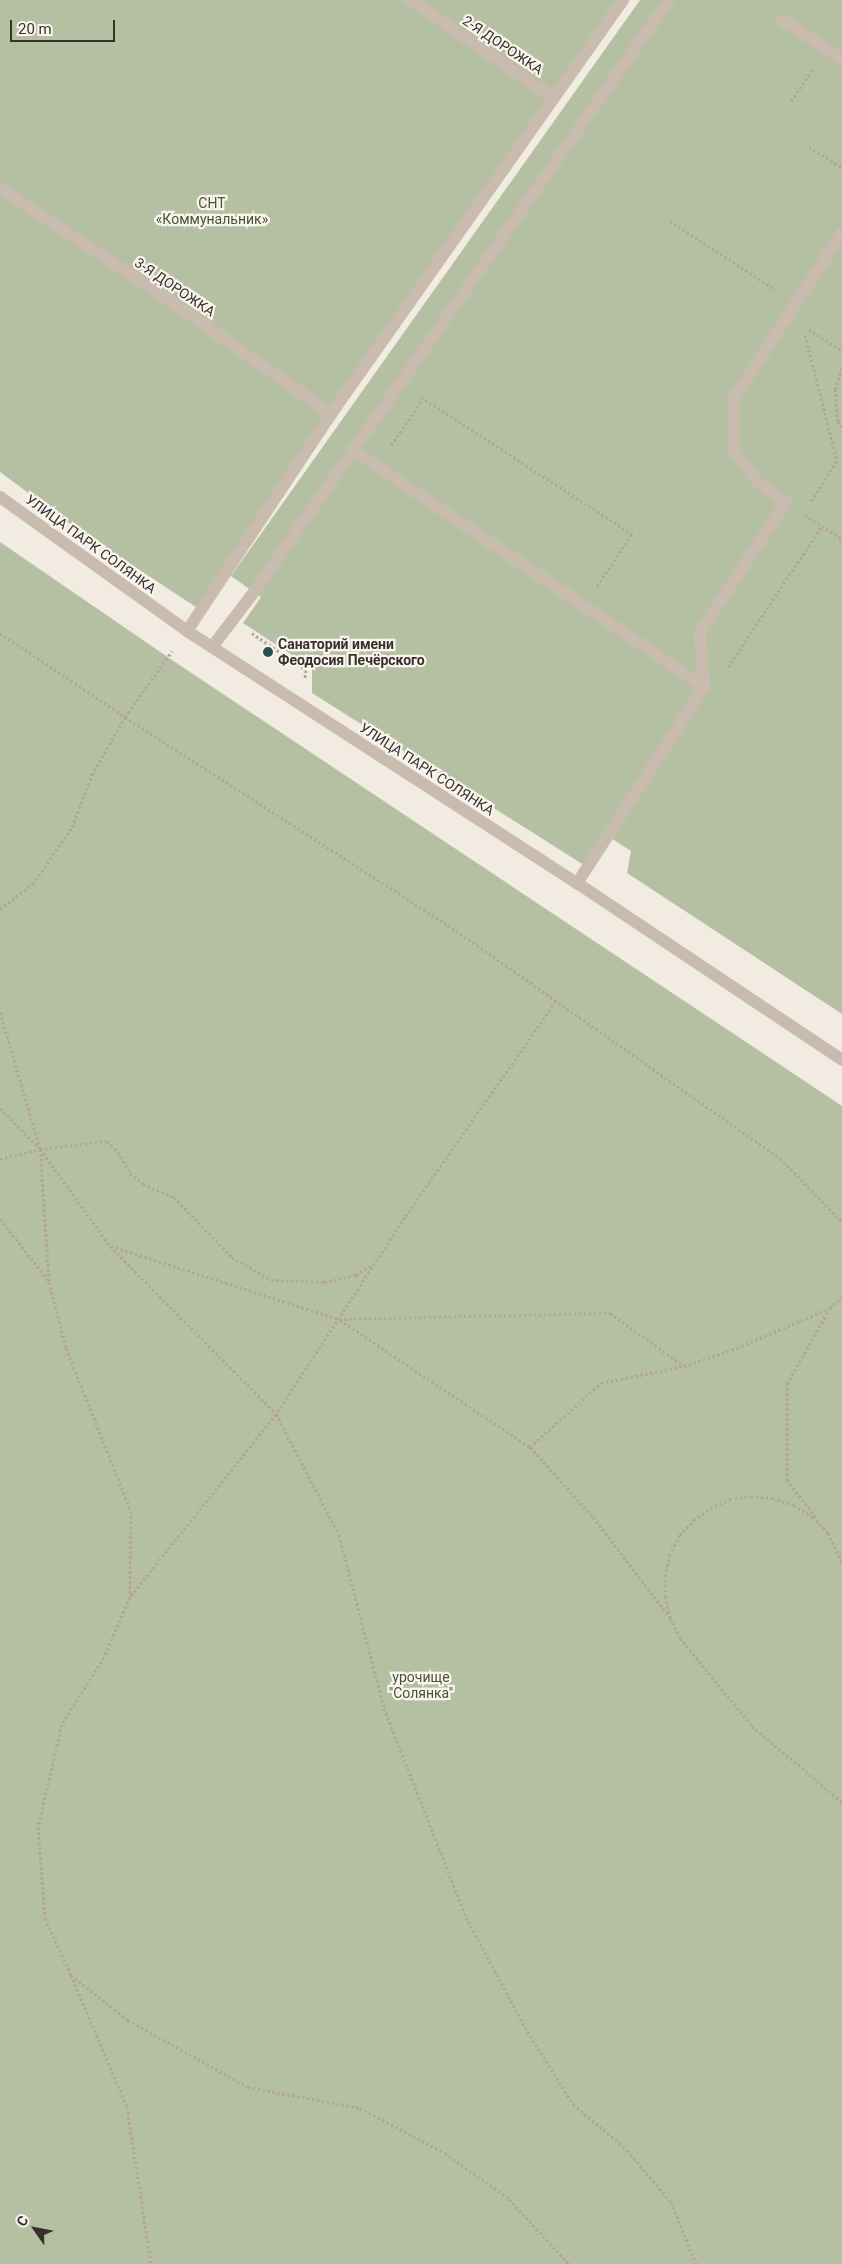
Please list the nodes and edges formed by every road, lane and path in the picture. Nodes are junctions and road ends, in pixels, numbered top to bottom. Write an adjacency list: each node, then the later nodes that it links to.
1 (410, 0): 6 (street, 2-Я ДОРОЖКА)
2 (623, 0): 6 (street)
3 (669, 0): 14 (street)
4 (782, 20): 5 (street)
5 (842, 59)
6 (554, 98): 16 (street)
7 (809, 147): 8 (path)
8 (842, 168)
9 (0, 188): 16 (street, 3-Я ДОРОЖКА)
10 (842, 234): 21 (street)
11 (802, 324): 12 (path)
12 (842, 351)
13 (842, 368): 17 (path)
14 (400, 383): 15 (path); 18 (street)
15 (423, 399): 19 (path); 24 (path)
16 (331, 414): 26 (street)
17 (842, 427)
18 (353, 450): 19 (street); 25 (street)
19 (376, 467): 24 (street)
20 (0, 497): 26 (street, УЛИЦА ПАРК СОЛЯНКА)
21 (786, 502): 22 (path); 29 (street)
22 (822, 526): 23 (path); 29 (path)
23 (842, 539)
24 (583, 607): 29 (street)
25 (233, 620): 28 (street); 30 (path)
26 (187, 631): 28 (street, УЛИЦА ПАРК СОЛЯНКА); 31 (path)
27 (0, 633): 31 (path)
28 (212, 647): 30 (street, УЛИЦА ПАРК СОЛЯНКА)
29 (704, 687): 32 (street)
30 (299, 704): 32 (street, УЛИЦА ПАРК СОЛЯНКА)
31 (126, 717): 33 (path); 34 (path)
32 (577, 883): 36 (street, УЛИЦА ПАРК СОЛЯНКА)
33 (0, 909)
34 (556, 1002): 41 (path); 43 (path)
35 (0, 1012): 38 (path)
36 (842, 1060)
37 (0, 1108): 38 (path)
38 (40, 1149): 39 (path); 42 (path); 43 (path); 44 (path)
39 (0, 1159)
40 (0, 1219): 44 (path)
41 (842, 1222)
42 (110, 1246): 47 (path); 49 (path)
43 (375, 1264): 47 (path)
44 (49, 1282): 53 (path)
45 (842, 1297): 46 (path)
46 (830, 1308): 48 (path); 51 (path)
47 (339, 1319): 48 (path); 49 (path); 50 (path)
48 (684, 1366): 50 (path)
49 (276, 1414): 53 (path); 59 (path)
50 (530, 1447): 54 (path)
51 (828, 1533): 52 (path); 54 (path)
52 (842, 1562)
53 (130, 1597): 56 (path)
54 (670, 1618): 55 (path)
55 (842, 1802)
56 (70, 1975): 57 (path); 58 (path)
57 (151, 2264)
58 (570, 2264)
59 (696, 2264)

